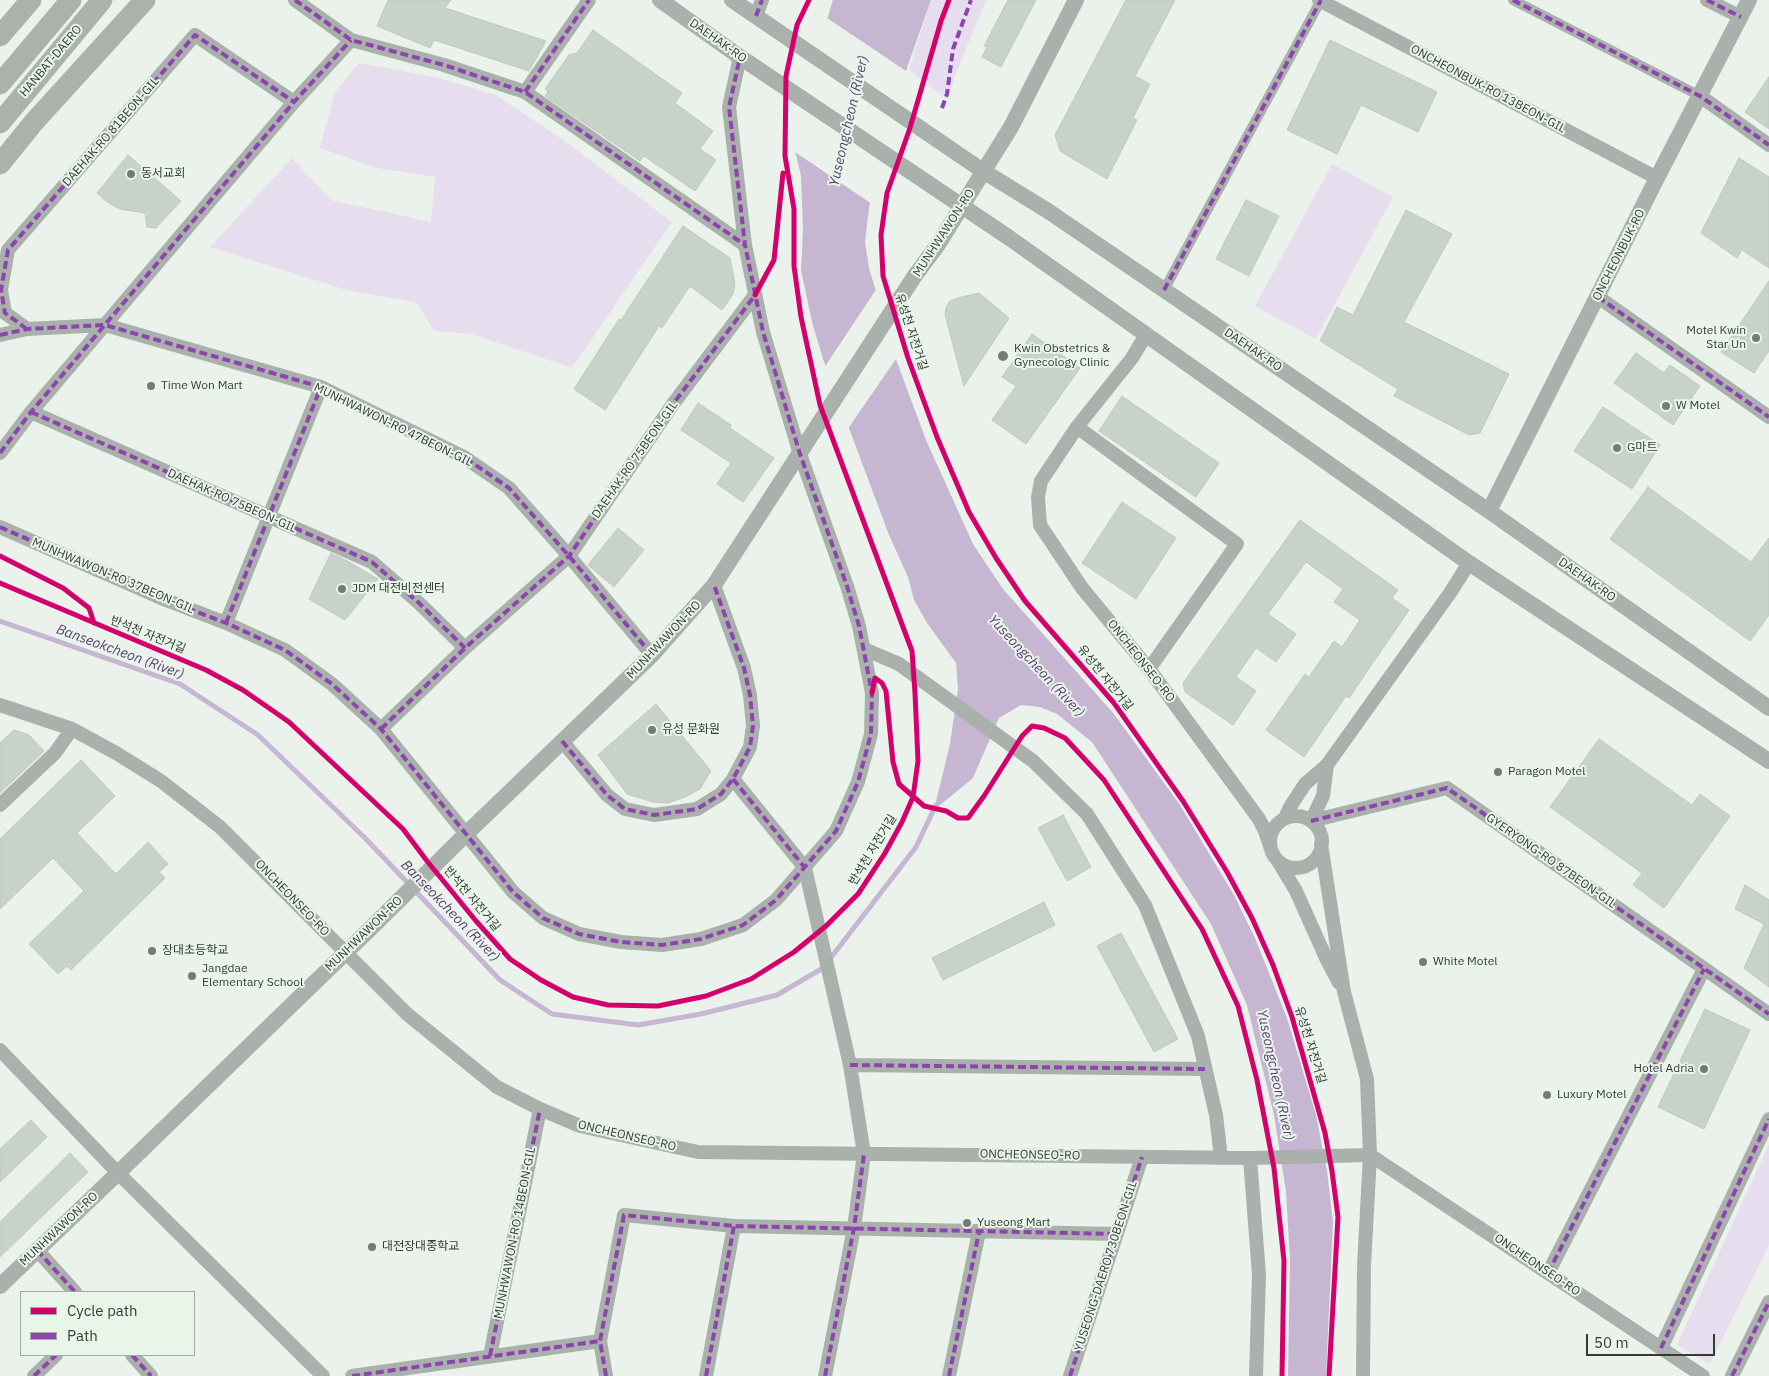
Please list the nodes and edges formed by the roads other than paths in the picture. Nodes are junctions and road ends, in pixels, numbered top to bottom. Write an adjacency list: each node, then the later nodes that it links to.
1 (30, 0): 17 (main road)
2 (70, 0): 20 (main road, HANBAT-DAERO)
3 (102, 0): 24 (main road, HANBAT-DAERO)
4 (145, 0): 26 (main road)
5 (295, 0): 18 (street)
6 (589, 0): 21 (street)
7 (660, 0): 19 (street, DAEHAK-RO)
8 (732, 0): 15 (street, DAEHAK-RO)
9 (762, 0): 15 (street)
10 (1076, 0): 27 (street, MUNHWAWON-RO)
11 (1320, 0): 28 (street, ONCHEONBUK-RO 13BEON-GIL); 31 (street)
12 (1513, 0): 22 (street)
13 (1707, 0): 16 (street)
14 (1749, 0): 16 (street, ONCHEONBUK-RO)
15 (756, 16): 27 (street, DAEHAK-RO)
16 (1740, 17): 22 (street, ONCHEONBUK-RO)
17 (0, 36)
18 (351, 40): 21 (street); 23 (street)
19 (740, 57): 29 (street, DAEHAK-RO); 30 (street)
20 (0, 84)
21 (525, 92): 30 (street)
22 (1700, 96): 25 (street); 28 (street, ONCHEONBUK-RO)
23 (294, 102): 34 (street); 35 (street, DAEHAK-RO 81BEON-GIL)
24 (0, 122)
25 (1769, 145)
26 (0, 164)
27 (983, 171): 29 (street, MUNHWAWON-RO); 31 (street, DAEHAK-RO)
28 (1657, 178): 33 (street, ONCHEONBUK-RO)
29 (962, 206): 37 (street); 43 (street, MUNHWAWON-RO)
30 (745, 245): 32 (street)
31 (1164, 290): 44 (street, DAEHAK-RO)
32 (755, 295): 43 (street, MUNHWAWON-RO 37BEON-GIL); 47 (street, DAEHAK-RO 75BEON-GIL)
33 (1598, 297): 40 (street); 44 (street, ONCHEONBUK-RO)
34 (105, 325): 35 (street, MUNHWAWON-RO 47BEON-GIL); 38 (street, MUNHWAWON-RO 47BEON-GIL); 39 (street)
35 (27, 328): 36 (street, MUNHWAWON-RO 47BEON-GIL)
36 (0, 335)
37 (1146, 335): 41 (street); 48 (street)
38 (321, 387): 45 (street); 47 (street, MUNHWAWON-RO 47BEON-GIL)
39 (31, 412): 42 (street); 45 (street, DAEHAK-RO 75BEON-GIL)
40 (1769, 417)
41 (1077, 428): 54 (street, ONCHEONSEO-RO); 54 (street)
42 (0, 453)
43 (800, 454): 49 (street, MUNHWAWON-RO); 52 (street, MUNHWAWON-RO 37BEON-GIL)
44 (1489, 512): 56 (street, DAEHAK-RO)
45 (269, 518): 50 (street); 51 (street, DAEHAK-RO 75BEON-GIL)
46 (0, 528): 50 (street, MUNHWAWON-RO 37BEON-GIL)
47 (569, 556): 51 (street, DAEHAK-RO 75BEON-GIL); 53 (street, MUNHWAWON-RO 47BEON-GIL)
48 (1469, 563): 60 (street); 61 (street)
49 (714, 585): 53 (street, MUNHWAWON-RO); 62 (street)
50 (226, 623): 58 (street, MUNHWAWON-RO 37BEON-GIL)
51 (465, 648): 58 (street, DAEHAK-RO 75BEON-GIL)
52 (864, 649): 71 (street, MUNHWAWON-RO 37BEON-GIL); 78 (street)
53 (652, 655): 59 (street, MUNHWAWON-RO)
54 (1149, 669): 64 (street, ONCHEONSEO-RO)
55 (0, 704): 57 (street, ONCHEONSEO-RO)
56 (1769, 708)
57 (72, 729): 63 (street); 72 (street, ONCHEONSEO-RO)
58 (381, 729): 67 (street, MUNHWAWON-RO 37BEON-GIL)
59 (562, 741): 62 (street); 67 (street, MUNHWAWON-RO)
60 (1769, 761)
61 (1327, 765): 65 (street); 66 (street)
62 (733, 779): 71 (street)
63 (0, 805)
64 (1259, 819): 65 (street); 69 (street, ONCHEONSEO-RO)
65 (1282, 820): 66 (street); 69 (street)
66 (1311, 821): 68 (street); 73 (street, GYERYONG-RO 87BEON-GIL)
67 (466, 834): 71 (street, MUNHWAWON-RO 37BEON-GIL); 72 (street, MUNHWAWON-RO)
68 (1321, 844): 70 (street); 74 (street)
69 (1270, 846): 70 (street)
70 (1278, 861): 74 (street)
71 (805, 868): 77 (street)
72 (345, 953): 79 (street, ONCHEONSEO-RO); 86 (street, MUNHWAWON-RO)
73 (1704, 969): 75 (street, GYERYONG-RO 87BEON-GIL); 92 (street)
74 (1344, 992): 82 (street)
75 (1769, 1014)
76 (0, 1050): 86 (street)
77 (850, 1065): 78 (street); 81 (street)
78 (1205, 1069): 84 (street)
79 (540, 1109): 81 (street, ONCHEONSEO-RO); 100 (street, MUNHWAWON-RO 14BEON-GIL)
80 (1769, 1119): 97 (street)
81 (864, 1154): 83 (street, ONCHEONSEO-RO); 88 (street)
82 (1370, 1155): 85 (street, ONCHEONSEO-RO); 92 (street, ONCHEONSEO-RO); 111 (street)
83 (1142, 1157): 84 (street, ONCHEONSEO-RO); 90 (street, YUSEONG-DAERO 730BEON-GIL)
84 (1220, 1158): 85 (street, ONCHEONSEO-RO)
85 (1250, 1158): 110 (street)
86 (118, 1173): 91 (street, MUNHWAWON-RO); 103 (street)
87 (734, 1226): 88 (street); 96 (street); 106 (street)
88 (854, 1228): 89 (street); 107 (street)
89 (979, 1232): 90 (street); 108 (street)
90 (1116, 1234): 109 (street, YUSEONG-DAERO 730BEON-GIL)
91 (37, 1250): 93 (street, MUNHWAWON-RO); 94 (street)
92 (1548, 1273): 97 (street, ONCHEONSEO-RO)
93 (0, 1286)
94 (74, 1291)
95 (1769, 1302): 113 (street)
96 (600, 1341): 100 (street); 105 (street)
97 (1661, 1348): 112 (street, ONCHEONSEO-RO)
98 (55, 1356): 101 (street)
99 (133, 1356): 102 (street)
100 (490, 1356): 104 (street)
101 (34, 1376)
102 (151, 1376)
103 (323, 1376)
104 (352, 1376)
105 (606, 1376)
106 (706, 1376)
107 (825, 1376)
108 (949, 1376)
109 (1070, 1376)
110 (1256, 1376)
111 (1363, 1376)
112 (1703, 1376)
113 (1732, 1376)

